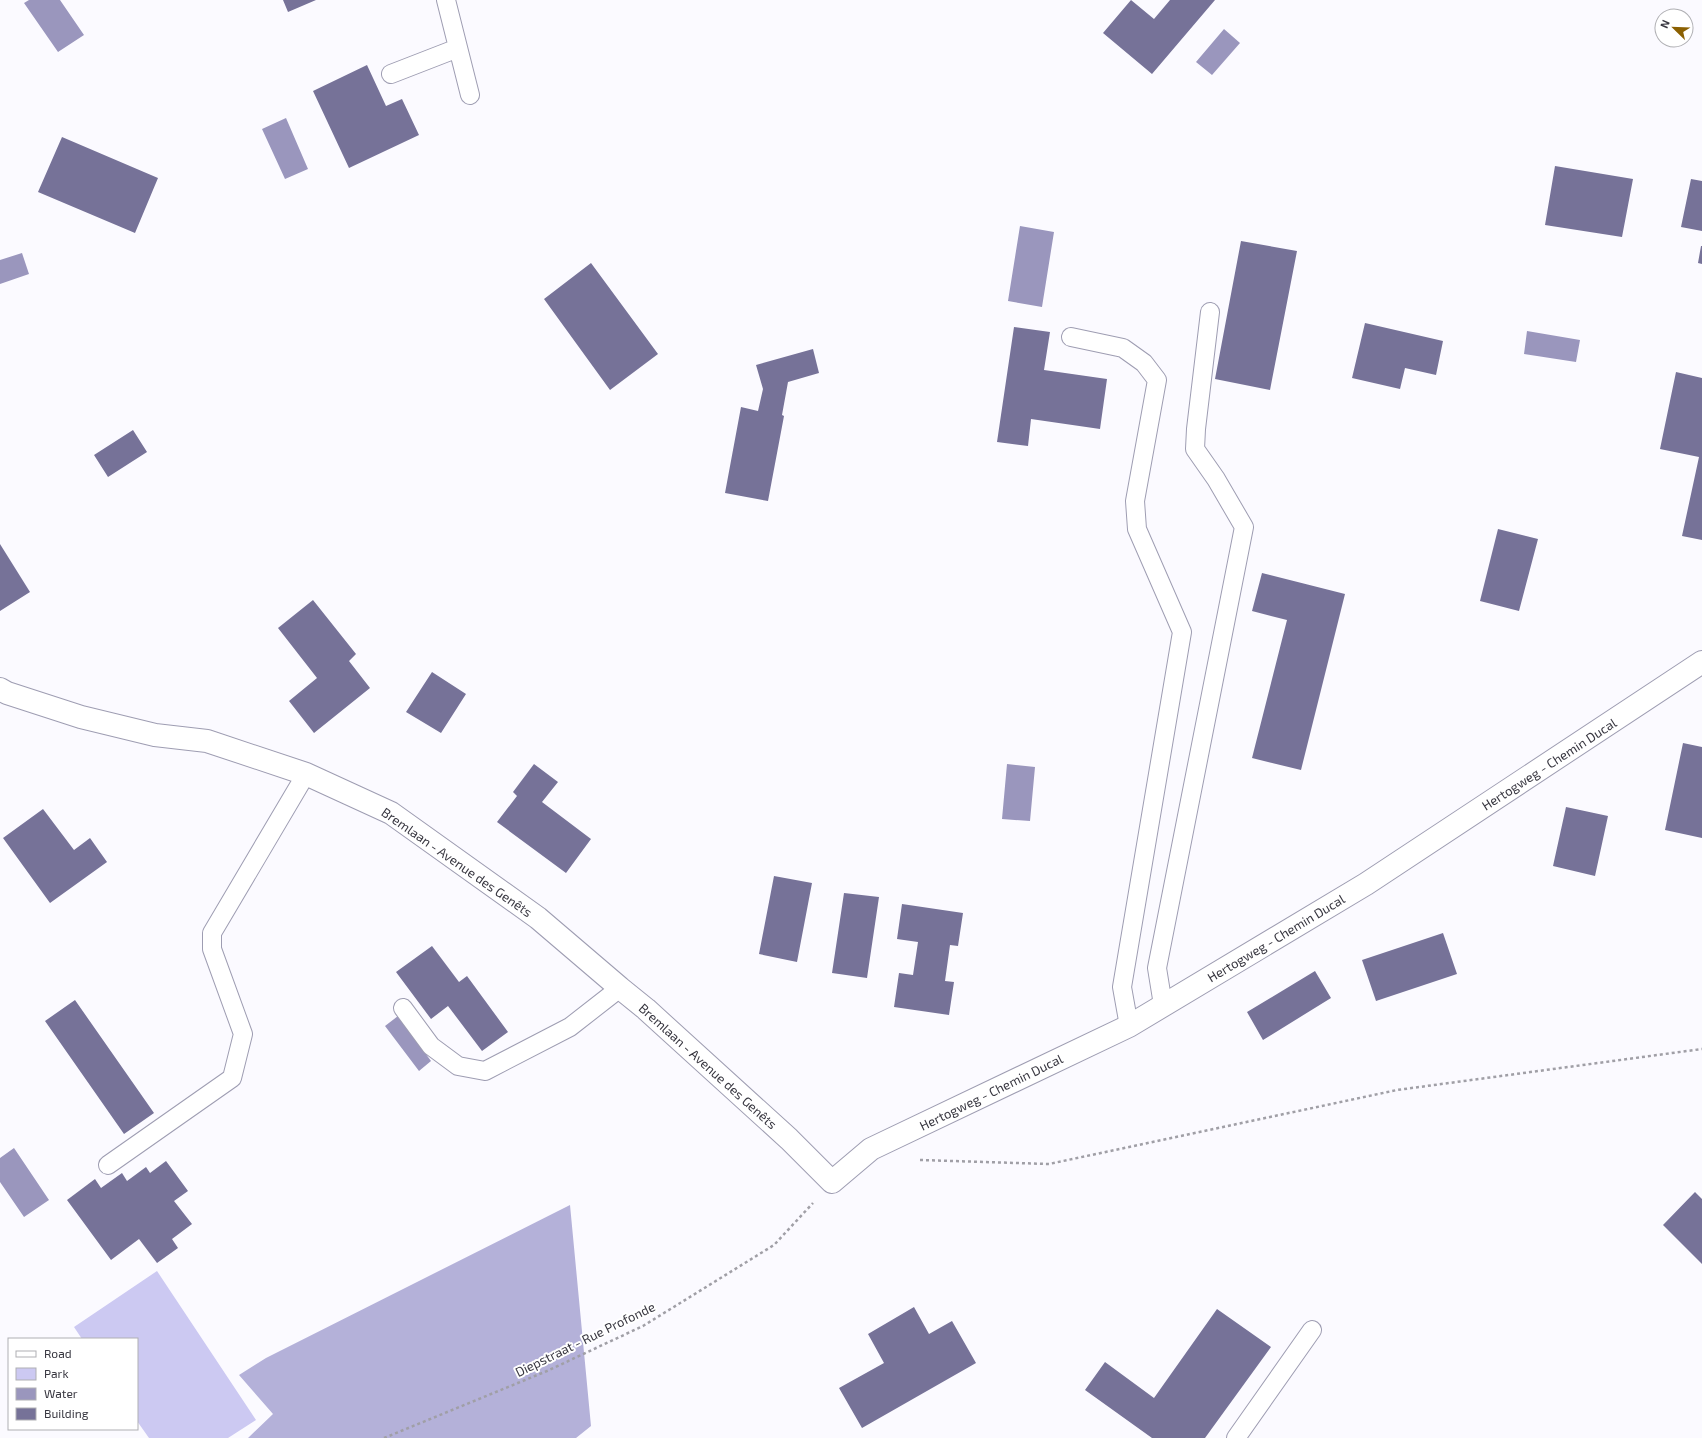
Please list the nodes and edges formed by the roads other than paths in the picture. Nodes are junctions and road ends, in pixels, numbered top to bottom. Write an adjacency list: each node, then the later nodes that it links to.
1 (446, 0): 2 (lane)
2 (458, 48): 3 (lane); 4 (lane)
3 (391, 74)
4 (470, 95)
5 (1210, 312): 11 (lane)
6 (1071, 336): 13 (lane)
7 (1702, 662): 11 (street, Hertogweg - Chemin Ducal)
8 (0, 689): 9 (street, Bremlaan - Avenue des Genêts)
9 (306, 774): 10 (street, Bremlaan - Avenue des Genêts); 14 (lane)
10 (620, 988): 12 (lane); 15 (street, Bremlaan - Avenue des Genêts)
11 (1162, 1006): 13 (street, Hertogweg - Chemin Ducal)
12 (403, 1008)
13 (1129, 1026): 15 (street, Hertogweg - Chemin Ducal)
14 (108, 1165)
15 (832, 1182)
16 (1312, 1330): 17 (lane)
17 (1236, 1438)

